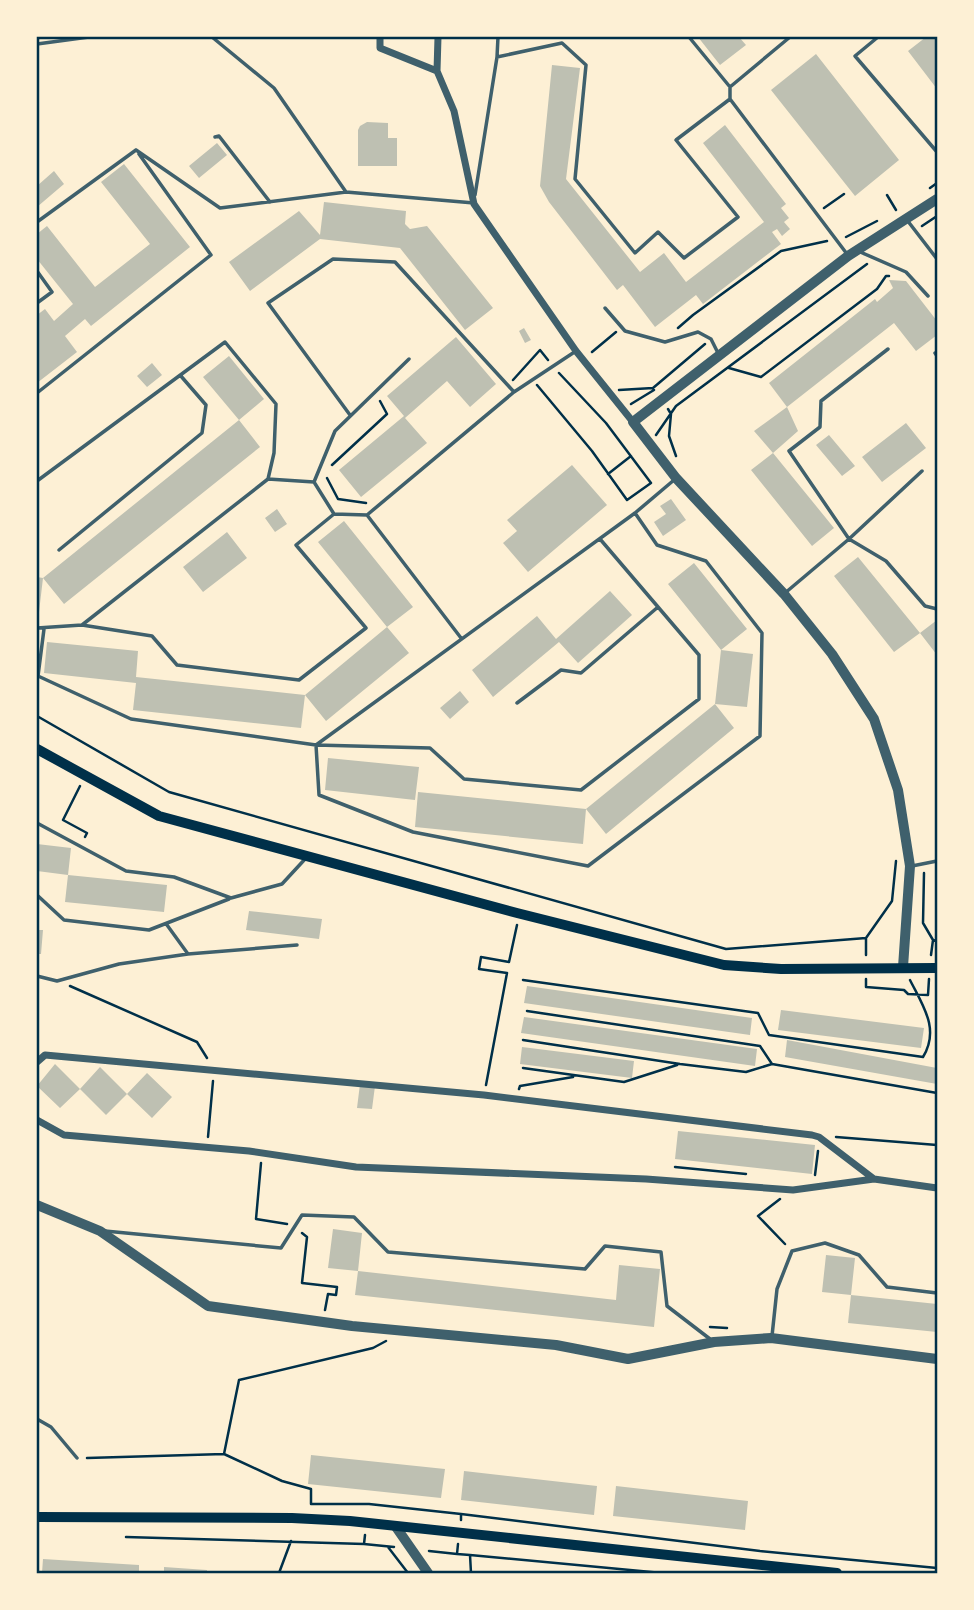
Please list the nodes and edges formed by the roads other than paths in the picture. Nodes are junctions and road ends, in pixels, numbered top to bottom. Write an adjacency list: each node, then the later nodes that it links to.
1 (89, 37): 11 (lane)
2 (212, 37): 19 (lane)
3 (380, 37): 13 (street)
4 (438, 37): 13 (street)
5 (498, 37): 12 (lane)
6 (563, 37): 10 (lane)
7 (689, 37): 14 (lane)
8 (790, 37): 14 (lane)
9 (878, 37): 18 (lane)
10 (562, 43): 12 (lane); 15 (lane)
11 (37, 44)
12 (497, 57): 22 (lane)
13 (437, 71): 22 (street)
14 (730, 87): 15 (lane)
15 (730, 99): 25 (lane)
16 (215, 137): 21 (lane)
17 (136, 150): 21 (lane); 24 (lane); 37 (lane)
18 (937, 152)
19 (346, 192): 21 (lane); 22 (lane)
20 (937, 198): 23 (street)
21 (270, 202)
22 (474, 204): 32 (street)
23 (906, 219): 25 (street); 26 (lane)
24 (37, 222)
25 (853, 253): 28 (lane); 33 (street)
26 (937, 259)
27 (37, 271): 29 (lane)
28 (928, 296)
29 (37, 303)
30 (605, 308): 33 (lane)
31 (888, 349): 49 (lane)
32 (576, 351): 36 (lane); 39 (street)
33 (719, 355): 39 (street)
34 (409, 359): 38 (lane)
35 (180, 375): 41 (lane); 43 (lane); 50 (lane)
36 (514, 392): 38 (lane); 47 (lane)
37 (37, 393)
38 (350, 415): 44 (lane)
39 (633, 422): 42 (street)
40 (922, 471): 49 (lane)
41 (268, 479): 44 (lane); 54 (lane)
42 (673, 480): 45 (lane); 51 (street)
43 (37, 481)
44 (314, 482): 46 (lane)
45 (635, 513): 48 (lane); 59 (lane)
46 (334, 514): 47 (lane); 54 (lane)
47 (368, 515): 57 (lane)
48 (600, 539): 52 (lane); 57 (lane)
49 (849, 539): 51 (lane); 53 (lane)
50 (59, 550)
51 (784, 594): 64 (street)
52 (658, 607): 58 (lane); 59 (lane)
53 (937, 609)
54 (82, 625): 56 (lane)
55 (37, 628): 56 (lane)
56 (44, 629): 59 (lane)
57 (461, 638): 59 (lane)
58 (517, 703)
59 (316, 745)
60 (37, 749): 62 (main road)
61 (37, 823): 66 (lane)
62 (307, 857): 66 (lane); 70 (main road)
63 (937, 861): 64 (lane)
64 (910, 866): 70 (street)
65 (37, 895): 67 (lane)
66 (231, 898): 67 (lane)
67 (166, 925): 69 (lane)
68 (297, 945): 69 (lane)
69 (188, 954): 72 (lane)
70 (903, 967): 71 (main road)
71 (937, 968)
72 (37, 976)
73 (37, 1062): 75 (street)
74 (37, 1121): 75 (street)
75 (874, 1179): 76 (street)
76 (937, 1188)
77 (37, 1205): 78 (street)
78 (100, 1231): 81 (street); 81 (lane)
79 (937, 1293): 80 (lane)
80 (771, 1338): 81 (street); 82 (street)
81 (714, 1342)
82 (937, 1359)
83 (37, 1419): 84 (lane)
84 (77, 1458)
85 (37, 1517): 86 (main road)
86 (396, 1527): 87 (street); 88 (main road)
87 (428, 1573)
88 (837, 1573)

